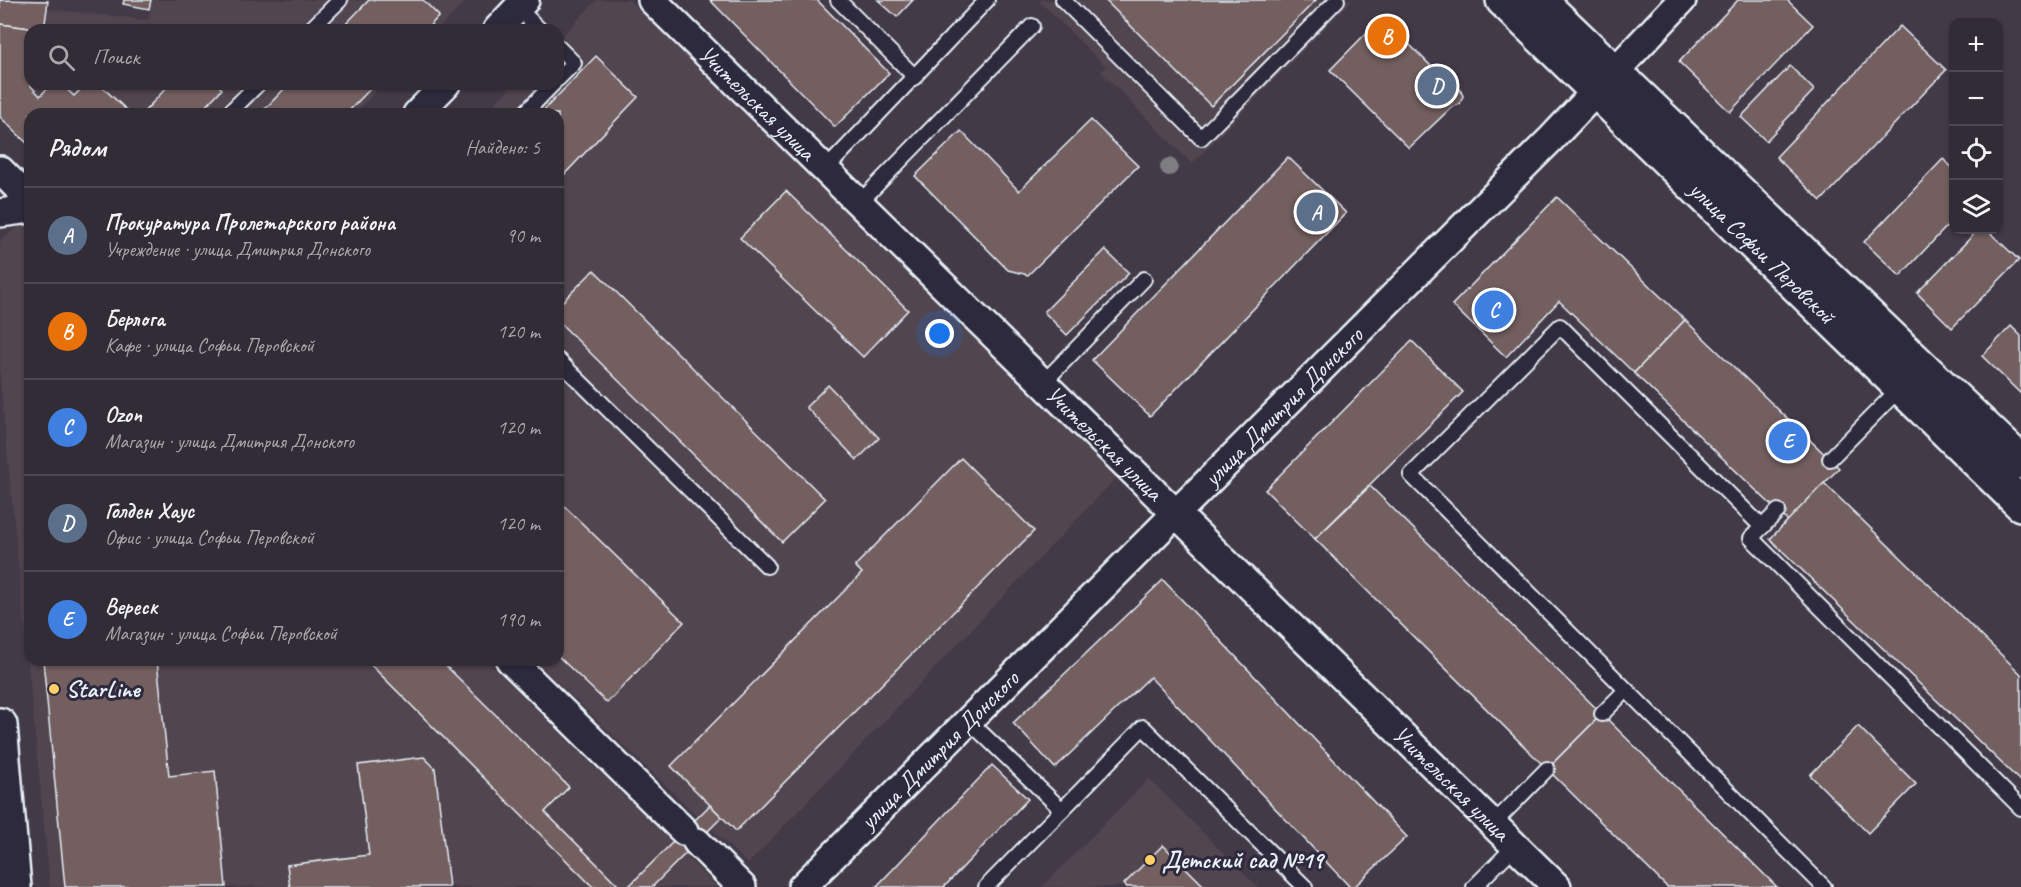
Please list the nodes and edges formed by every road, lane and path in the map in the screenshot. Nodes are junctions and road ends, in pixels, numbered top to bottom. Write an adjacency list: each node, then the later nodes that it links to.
1 (340, 0): 11 (lane)
2 (652, 0): 26 (street, Учительская улица)
3 (838, 0): 17 (lane)
4 (987, 0): 17 (lane)
5 (1063, 0): 6 (lane)
6 (1337, 0)
7 (1503, 0): 18 (main road, улица Софьи Перовской)
8 (1539, 0): 18 (main road, улица Софьи Перовской)
9 (1682, 0): 18 (street, улица Дмитрия Донского)
10 (522, 4): 12 (street); 13 (lane)
11 (316, 24)
12 (503, 24)
13 (536, 24)
14 (1032, 26): 28 (lane)
15 (564, 54): 16 (lane)
16 (564, 73)
17 (915, 77): 26 (lane)
18 (1604, 82): 34 (main road, улица Софьи Перовской); 36 (main road, улица Софьи Перовской); 39 (street, улица Дмитрия Донского)
19 (252, 90): 22 (lane)
20 (440, 90): 23 (street)
21 (547, 90): 24 (lane)
22 (234, 108)
23 (423, 108)
24 (530, 108)
25 (0, 170): 27 (street)
26 (825, 170): 28 (street, Учительская улица)
27 (24, 194)
28 (858, 204): 33 (street, Учительская улица)
29 (24, 210): 30 (street)
30 (0, 213)
31 (1144, 279): 33 (lane)
32 (564, 366): 41 (lane)
33 (1042, 384): 39 (street, Учительская улица)
34 (1901, 387): 35 (lane); 37 (main road, улица Софьи Перовской)
35 (1830, 459)
36 (2021, 462)
37 (2021, 504)
38 (1778, 511): 40 (lane)
39 (1176, 513): 45 (street, улица Дмитрия Донского); 50 (street, Учительская улица)
40 (1762, 527): 43 (lane); 48 (lane)
41 (767, 566)
42 (516, 666): 53 (street)
43 (1626, 690): 44 (lane); 59 (lane)
44 (1602, 714)
45 (968, 720): 49 (lane); 54 (street, улица Дмитрия Донского)
46 (0, 725): 52 (main road)
47 (1547, 769): 50 (lane)
48 (2021, 808)
49 (1062, 810): 55 (lane); 56 (lane)
50 (1493, 824): 51 (street, Учительская улица)
51 (1515, 846): 57 (lane); 58 (street, Учительская улица)
52 (14, 887)
53 (742, 887)
54 (802, 887)
55 (986, 887)
56 (1305, 887)
57 (1474, 887)
58 (1557, 887)
59 (1824, 887)

